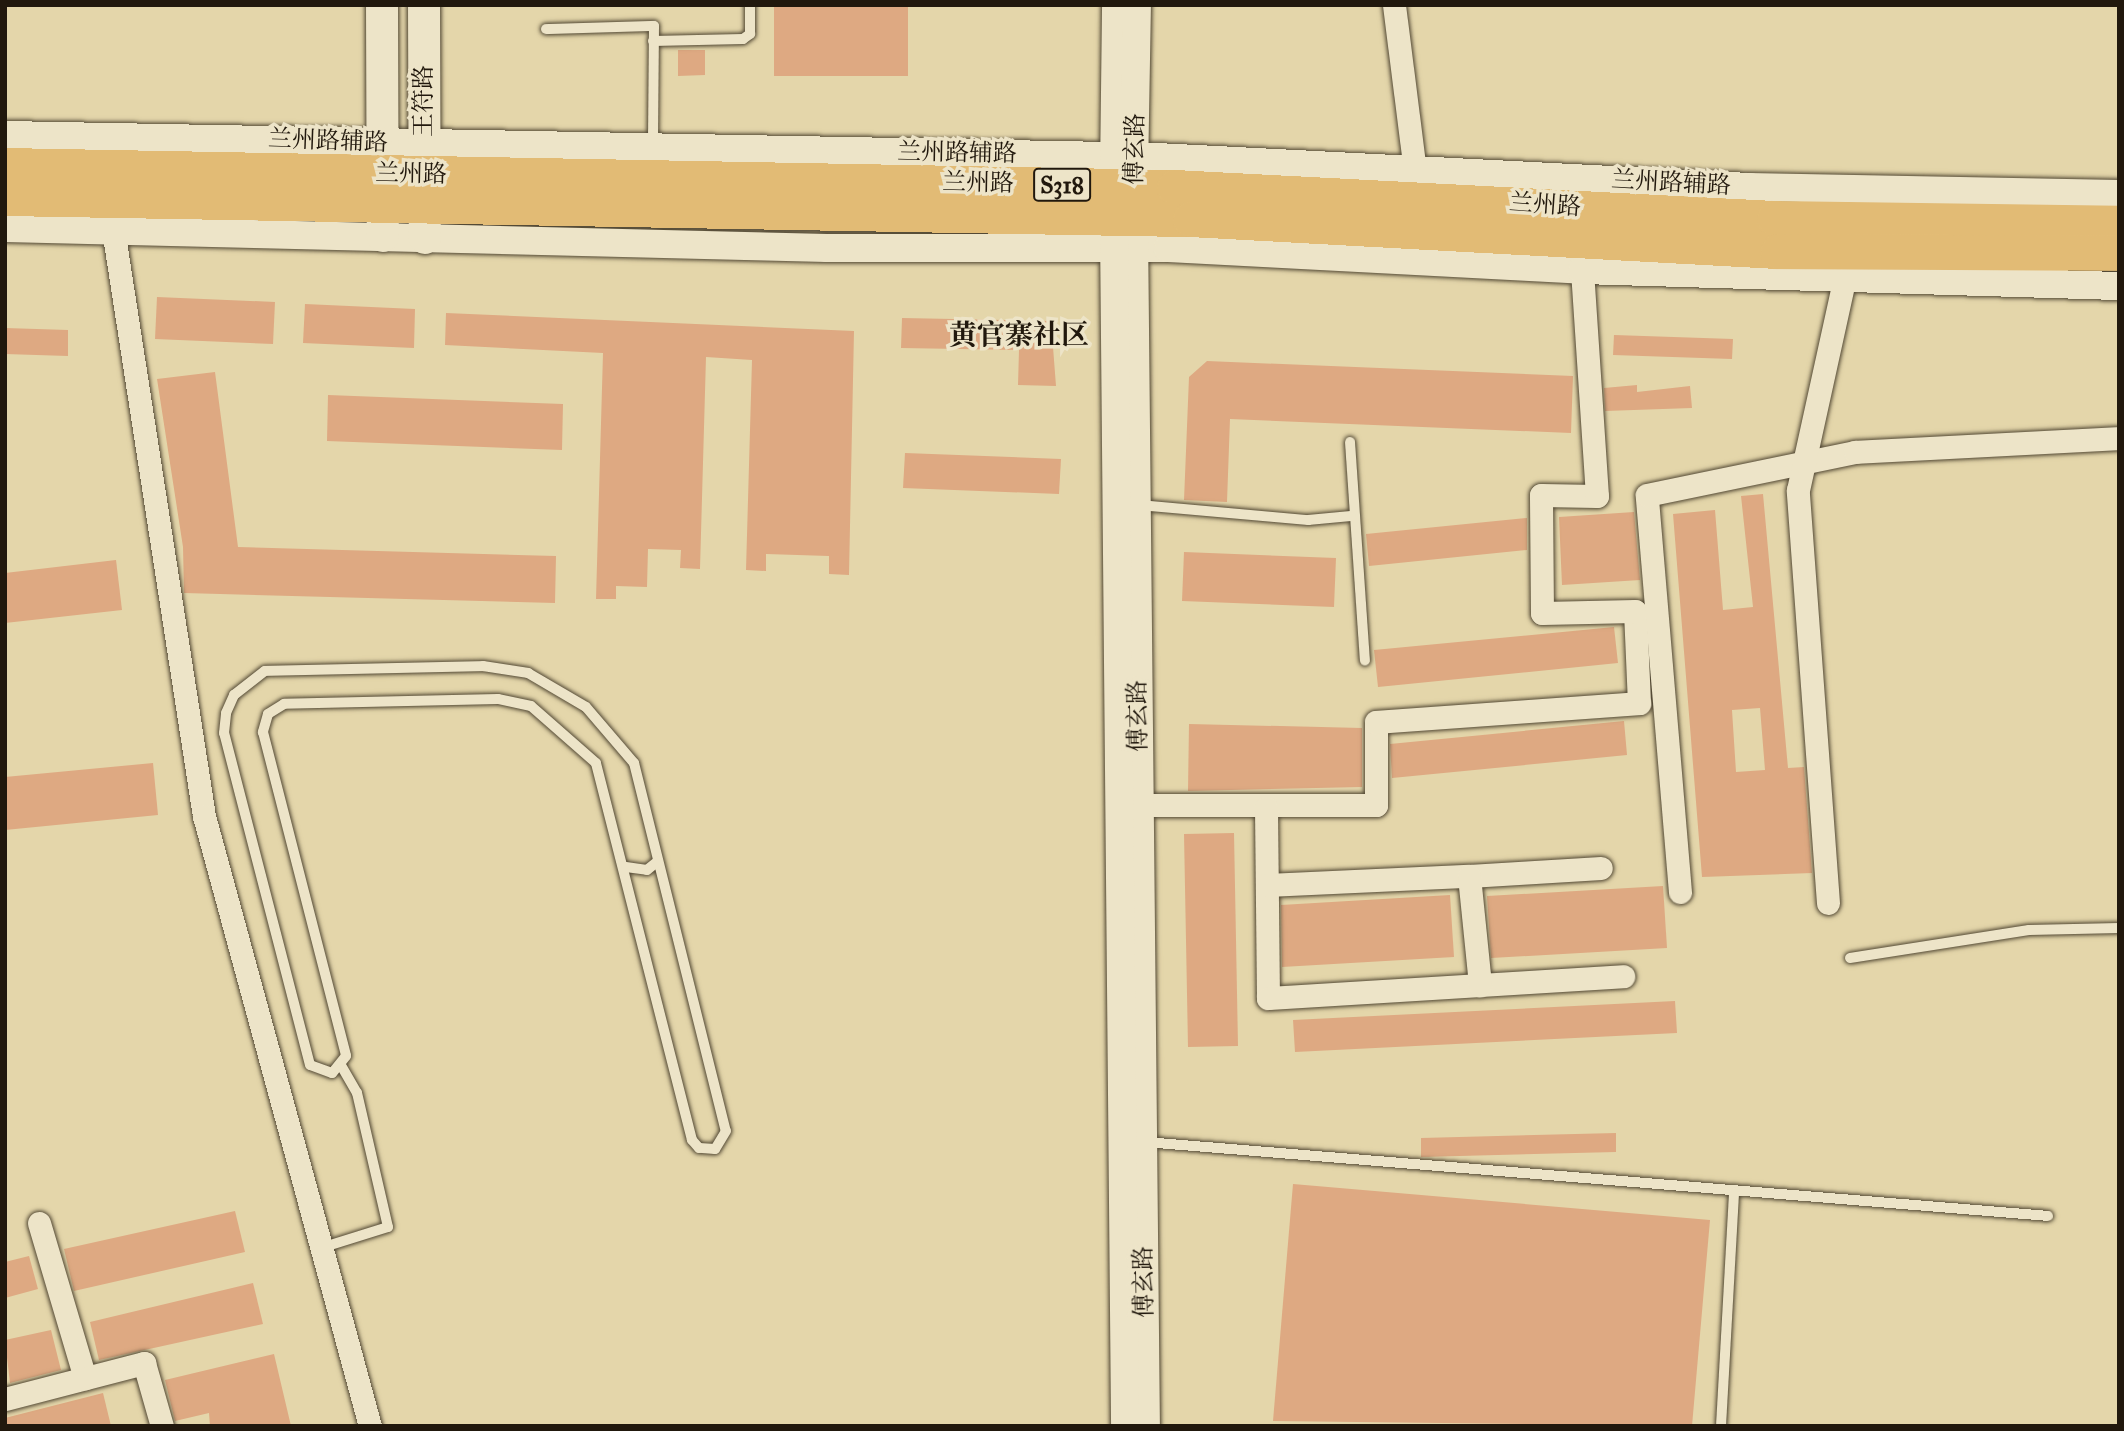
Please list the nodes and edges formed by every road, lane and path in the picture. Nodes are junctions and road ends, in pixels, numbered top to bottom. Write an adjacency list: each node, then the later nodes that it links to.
1 (382, 5): 13 (main road, 王符路)
2 (424, 5): 14 (main road, 王符路)
3 (750, 5): 8 (lane)
4 (1116, 5): 17 (street, 傅玄路)
5 (1137, 5): 17 (street, 傅玄路)
6 (1394, 5): 12 (street)
7 (546, 29): 8 (lane)
8 (653, 41): 10 (lane)
9 (5, 135): 13 (street, 兰州路辅路)
10 (653, 164): 14 (main road, 兰州路 / S318); 17 (main road, 兰州路 / S318)
11 (5, 165): 13 (main road, 兰州路 / S318)
12 (1415, 171): 15 (street, 兰州路辅路); 17 (street, 兰州路辅路)
13 (383, 190): 14 (main road, 兰州路 / S318); 14 (street, 兰州路辅路); 16 (main road, 兰州路 / S318); 20 (street, 兰州路辅路)
14 (425, 191): 17 (main road, 兰州路 / S318)
15 (2119, 194)
16 (5, 198)
17 (1124, 202): 18 (main road, 兰州路 / S318); 21 (main road, 兰州路 / S318); 22 (street); 28 (street, 傅玄路); 54 (street, 傅玄路)
18 (2119, 223)
19 (5, 228): 20 (street, 兰州路辅路)
20 (113, 229): 49 (street)
21 (2119, 253)
22 (1582, 270): 23 (street); 32 (street)
23 (1844, 280): 24 (street); 27 (street)
24 (2119, 286)
25 (2119, 438): 27 (street)
26 (1350, 442): 29 (lane)
27 (1802, 467): 38 (street); 39 (street)
28 (1136, 505): 29 (lane); 31 (street, 傅玄路)
29 (1351, 516): 30 (lane)
30 (1365, 660)
31 (1139, 805): 32 (street); 45 (street, 傅玄路)
32 (1266, 808): 37 (street)
33 (658, 861): 34 (lane); 34 (lane); 44 (lane)
34 (626, 867): 44 (lane)
35 (1601, 868): 36 (street)
36 (1469, 876): 37 (street); 43 (street)
37 (1267, 885): 43 (street)
38 (1680, 891)
39 (1828, 903)
40 (2119, 928): 41 (lane)
41 (1850, 958)
42 (1623, 976): 43 (street)
43 (1480, 985)
44 (342, 1067): 49 (lane)
45 (1142, 1142): 46 (lane); 55 (street, 傅玄路)
46 (1734, 1192): 47 (lane); 56 (lane)
47 (2048, 1216)
48 (39, 1223): 50 (street)
49 (324, 1247): 53 (street)
50 (85, 1378): 51 (street); 52 (street)
51 (5, 1399)
52 (162, 1426)
53 (370, 1426)
54 (1125, 1426)
55 (1146, 1426)
56 (1721, 1426)

